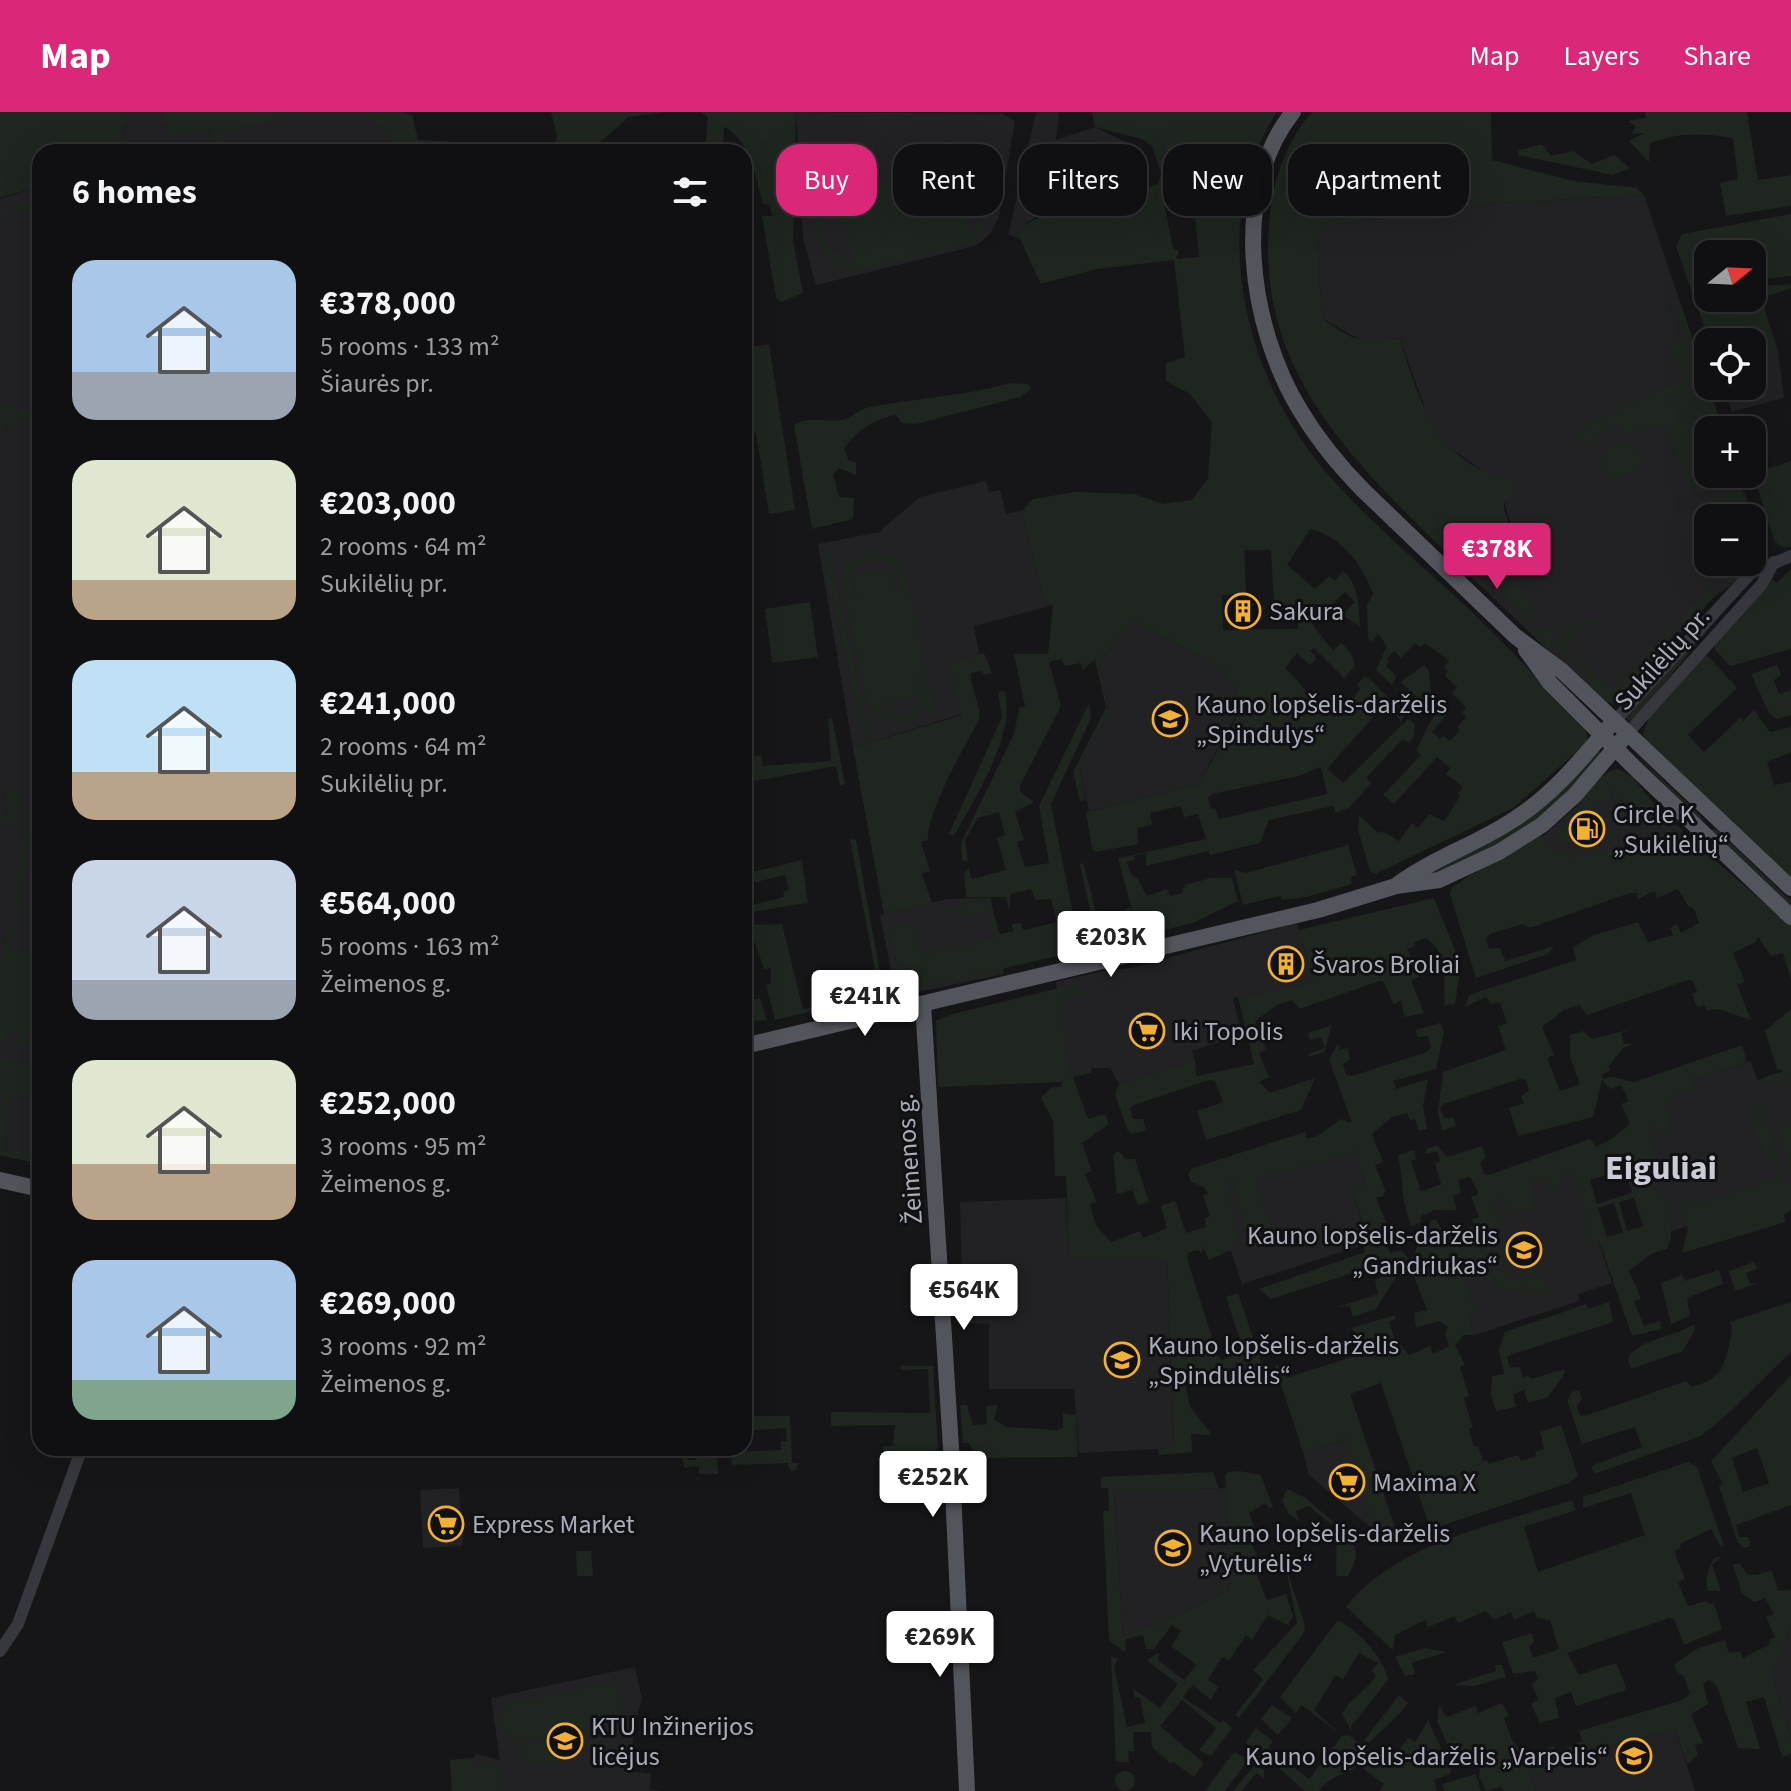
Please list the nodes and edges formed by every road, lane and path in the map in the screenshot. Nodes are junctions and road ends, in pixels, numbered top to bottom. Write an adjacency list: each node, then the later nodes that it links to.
1 (1293, 112): 4 (main road)
2 (1791, 556): 3 (street)
3 (1774, 562): 5 (street, Sukilėlių pr.); 6 (street, Sukilėlių pr.)
4 (1515, 636): 5 (main road); 7 (main road)
5 (1615, 721): 6 (main road); 7 (main road, Sukilėlių pr.)
6 (1627, 734): 8 (main road, Sukilėlių pr.); 9 (main road)
7 (1603, 735): 8 (main road); 11 (main road, Sukilėlių pr.)
8 (1615, 748): 10 (main road); 11 (main road, Sukilėlių pr.)
9 (1714, 818): 10 (main road); 12 (main road)
10 (1701, 832): 13 (main road)
11 (1396, 886): 14 (main road, Sukilėlių pr.)
12 (1791, 888)
13 (1791, 917)
14 (923, 1004): 15 (main road, Sukilėlių pr.); 20 (main road, Žeimenos g.)
15 (752, 1044)
16 (0, 1180): 17 (main road)
17 (32, 1187)
18 (79, 1456): 19 (street)
19 (0, 1651)
20 (967, 1791)

